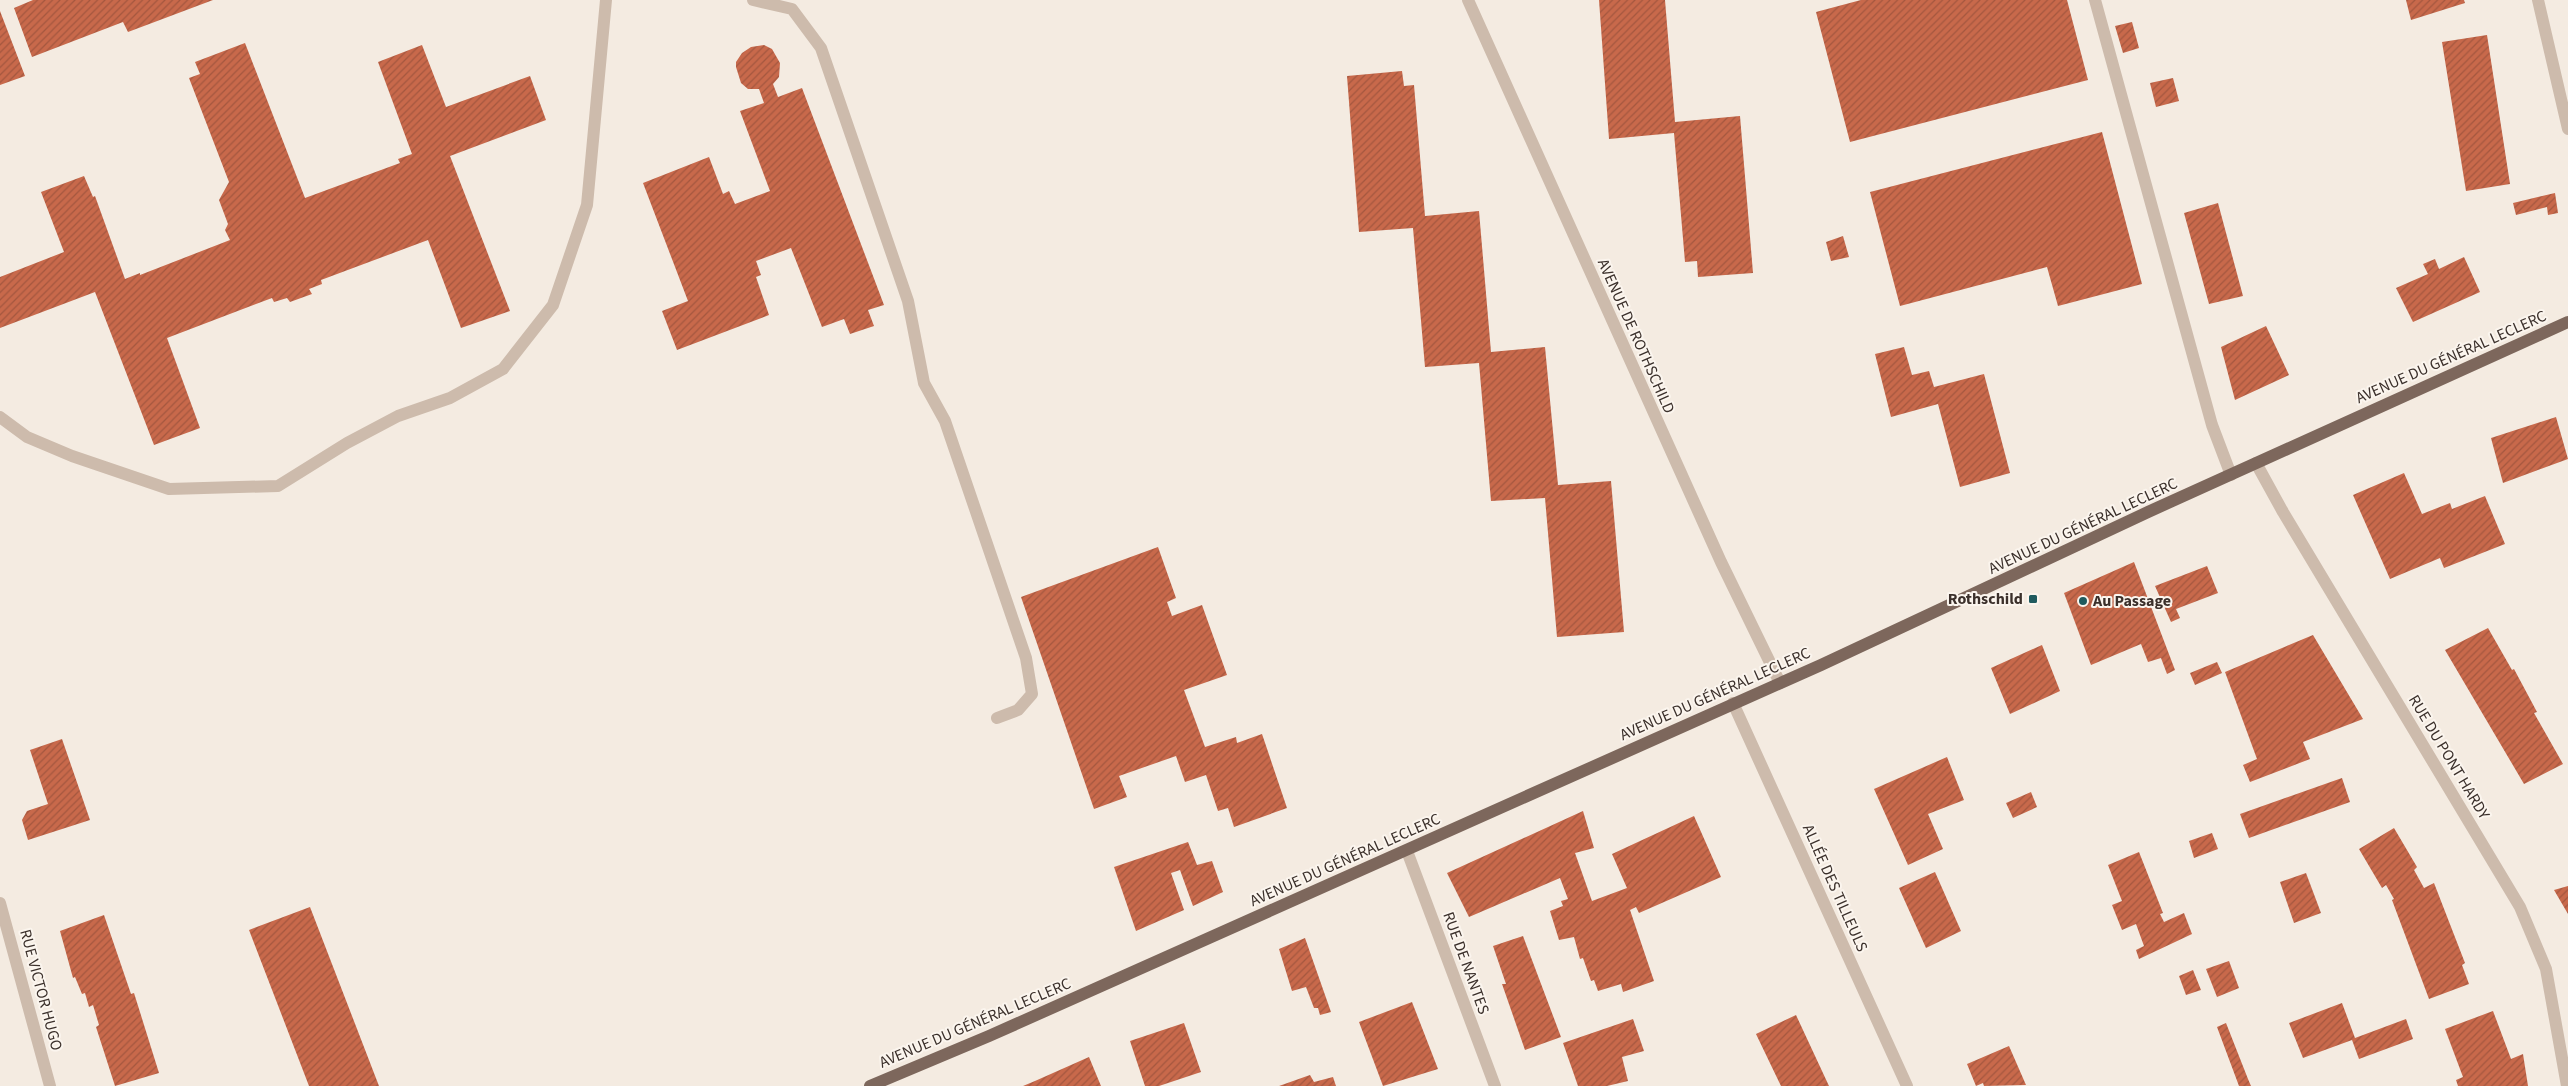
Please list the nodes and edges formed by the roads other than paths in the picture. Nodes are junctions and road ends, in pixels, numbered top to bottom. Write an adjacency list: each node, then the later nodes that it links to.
1 (606, 0): 8 (street)
2 (752, 0): 13 (street)
3 (1468, 0): 11 (street, AVENUE DE ROTHSCHILD)
4 (2095, 0): 10 (street)
5 (2538, 0): 6 (street)
6 (2568, 129)
7 (2568, 322): 9 (main road, AVENUE DU GÉNÉRAL LECLERC)
8 (0, 417)
9 (2256, 463): 10 (main road, AVENUE DU GÉNÉRAL LECLERC); 20 (street, RUE DU PONT HARDY)
10 (2231, 475): 11 (main road, AVENUE DU GÉNÉRAL LECLERC)
11 (1780, 683): 12 (main road, AVENUE DU GÉNÉRAL LECLERC)
12 (1734, 703): 14 (main road, AVENUE DU GÉNÉRAL LECLERC); 19 (street, ALLÉE DES TILLEULS)
13 (997, 718)
14 (1407, 851): 17 (main road, AVENUE DU GÉNÉRAL LECLERC); 18 (street, RUE DE NANTES)
15 (0, 902): 16 (street, RUE VICTOR HUGO)
16 (50, 1086)
17 (870, 1086)
18 (1495, 1086)
19 (1907, 1086)
20 (2568, 1086)

